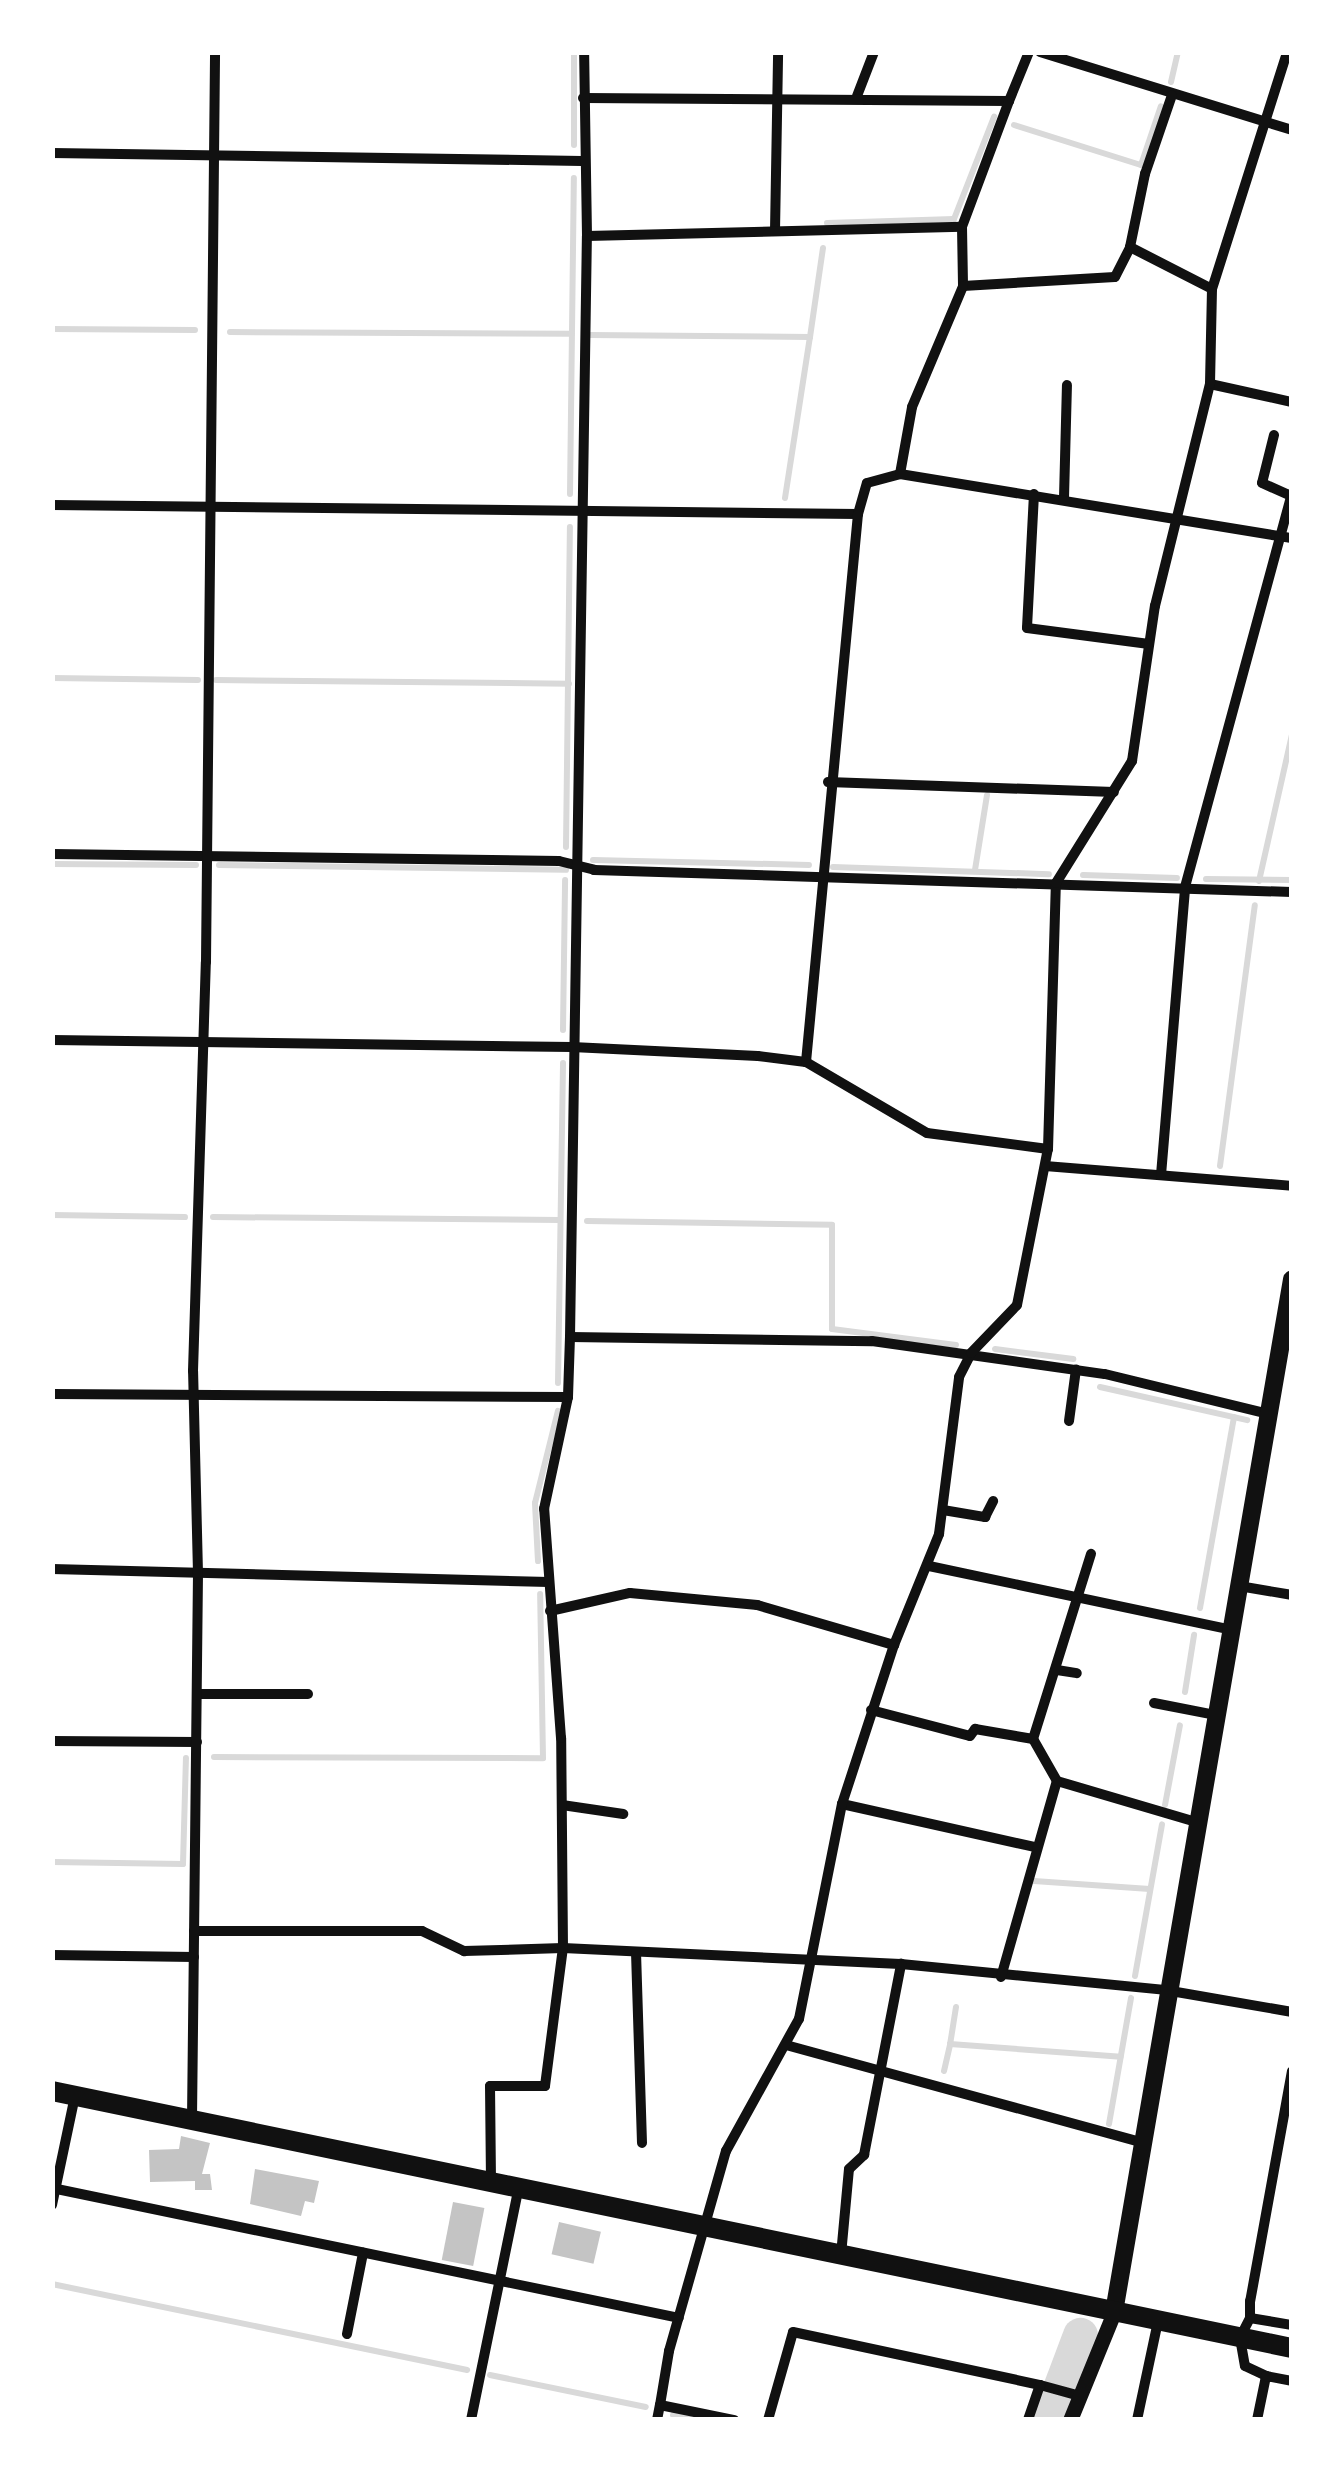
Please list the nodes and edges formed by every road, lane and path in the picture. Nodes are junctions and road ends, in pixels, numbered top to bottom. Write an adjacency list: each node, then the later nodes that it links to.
1 (215, 52): 18 (street)
2 (584, 52): 13 (street)
3 (778, 52): 11 (street)
4 (874, 52): 12 (street)
5 (1029, 52): 14 (street)
6 (1040, 52): 9 (street)
7 (1083, 52): 9 (street)
8 (1287, 52): 15 (street)
9 (1080, 65): 10 (street)
10 (1172, 94): 15 (street); 23 (street)
11 (778, 96): 12 (street); 13 (street); 21 (street)
12 (858, 96): 14 (street)
13 (583, 98): 19 (street)
14 (1009, 100): 20 (street)
15 (1270, 122): 16 (street); 25 (street)
16 (1292, 130)
17 (52, 153): 18 (street)
18 (217, 156): 19 (street); 35 (street)
19 (582, 161): 22 (street)
20 (962, 227): 21 (street); 24 (street)
21 (775, 231): 22 (street)
22 (587, 236): 36 (street)
23 (1130, 247): 24 (street); 25 (street)
24 (963, 286): 30 (street)
25 (1212, 289): 26 (street)
26 (1210, 384): 28 (street); 38 (street)
27 (1066, 385): 33 (street)
28 (1292, 402)
29 (1274, 435): 32 (street)
30 (900, 474): 31 (street); 37 (street)
31 (1034, 494): 33 (street); 40 (street)
32 (1291, 495): 39 (street)
33 (1064, 498): 38 (street)
34 (52, 505): 35 (street)
35 (211, 508): 36 (street); 44 (street)
36 (579, 510): 37 (street); 45 (street)
37 (858, 514): 41 (street)
38 (1175, 517): 39 (street); 40 (street)
39 (1286, 537): 48 (street)
40 (1149, 644): 42 (street)
41 (828, 782): 42 (street); 46 (street)
42 (1114, 792): 47 (street)
43 (52, 854): 44 (street)
44 (207, 855): 45 (street); 51 (street)
45 (576, 865): 46 (street); 52 (street)
46 (820, 876): 47 (street); 53 (street)
47 (1056, 884): 48 (street); 54 (street)
48 (1185, 888): 49 (street); 56 (street)
49 (1292, 892)
50 (52, 1040): 51 (street)
51 (204, 1040): 52 (street); 64 (street)
52 (572, 1047): 53 (street); 59 (street)
53 (806, 1062): 54 (street)
54 (1048, 1149): 55 (street)
55 (1045, 1166): 56 (street); 60 (street)
56 (1161, 1175): 57 (street)
57 (1292, 1186)
58 (1292, 1279): 65 (main road)
59 (570, 1336): 60 (street); 63 (street)
60 (970, 1352): 61 (street); 68 (street)
61 (1076, 1369): 65 (street); 66 (street)
62 (52, 1394): 64 (street)
63 (568, 1396): 64 (street); 73 (street)
64 (194, 1398): 72 (street)
65 (1270, 1415): 74 (main road)
66 (1069, 1421)
67 (993, 1501): 68 (street)
68 (943, 1510): 70 (street)
69 (1091, 1554): 76 (street)
70 (928, 1566): 76 (street); 79 (street)
71 (52, 1569): 72 (street)
72 (198, 1573): 73 (street); 82 (street)
73 (549, 1582): 77 (street)
74 (1238, 1586): 75 (street); 78 (main road)
75 (1292, 1595)
76 (1077, 1596): 78 (street); 80 (street)
77 (550, 1611): 79 (street); 92 (street)
78 (1229, 1629): 86 (main road)
79 (894, 1645): 85 (street)
80 (1057, 1670): 81 (street); 87 (street)
81 (1077, 1673)
82 (197, 1694): 83 (street); 89 (street)
83 (308, 1694)
84 (1154, 1703): 86 (street)
85 (871, 1710): 87 (street); 91 (street)
86 (1215, 1715): 94 (main road)
87 (1034, 1739): 90 (street)
88 (52, 1742): 89 (street)
89 (197, 1742): 96 (street)
90 (1057, 1781): 94 (street); 95 (street)
91 (842, 1804): 95 (street); 101 (street)
92 (562, 1805): 93 (street); 97 (street)
93 (623, 1814)
94 (1196, 1822): 104 (main road)
95 (1034, 1848): 103 (street)
96 (194, 1931): 97 (street); 100 (street)
97 (563, 1948): 98 (street); 114 (street)
98 (636, 1952): 101 (street); 113 (street)
99 (52, 1956): 100 (street)
100 (194, 1957): 111 (street)
101 (810, 1959): 102 (street); 106 (street)
102 (901, 1964): 103 (street); 107 (street)
103 (1002, 1978): 104 (street)
104 (1165, 1990): 105 (street); 112 (main road)
105 (1292, 2012)
106 (786, 2045): 107 (street); 118 (street)
107 (881, 2066): 112 (street); 120 (street)
108 (1292, 2070): 124 (street)
109 (52, 2091): 110 (main road)
110 (75, 2096): 111 (main road); 116 (street)
111 (192, 2119): 114 (main road)
112 (1138, 2141): 122 (main road)
113 (642, 2144)
114 (491, 2181): 115 (main road)
115 (520, 2187): 118 (main road); 121 (street)
116 (54, 2188): 117 (street); 119 (street)
117 (52, 2205)
118 (708, 2228): 120 (main road); 123 (street)
119 (363, 2253): 121 (street); 127 (street)
120 (840, 2255): 122 (main road)
121 (500, 2282): 123 (street); 135 (street)
122 (1114, 2312): 125 (main road); 133 (street)
123 (679, 2318): 134 (street)
124 (1250, 2318): 126 (street); 128 (street)
125 (1158, 2321): 128 (main road); 141 (street)
126 (1292, 2325)
127 (347, 2334)
128 (1240, 2338): 129 (main road); 130 (street)
129 (1292, 2348)
130 (1266, 2376): 131 (street); 142 (street)
131 (1292, 2382)
132 (1045, 2387): 133 (street); 138 (street); 139 (street)
133 (1080, 2396): 140 (street)
134 (660, 2404): 136 (street); 137 (street)
135 (471, 2420)
136 (657, 2420)
137 (734, 2420)
138 (768, 2420)
139 (1028, 2420)
140 (1070, 2420)
141 (1137, 2420)
142 (1257, 2420)

